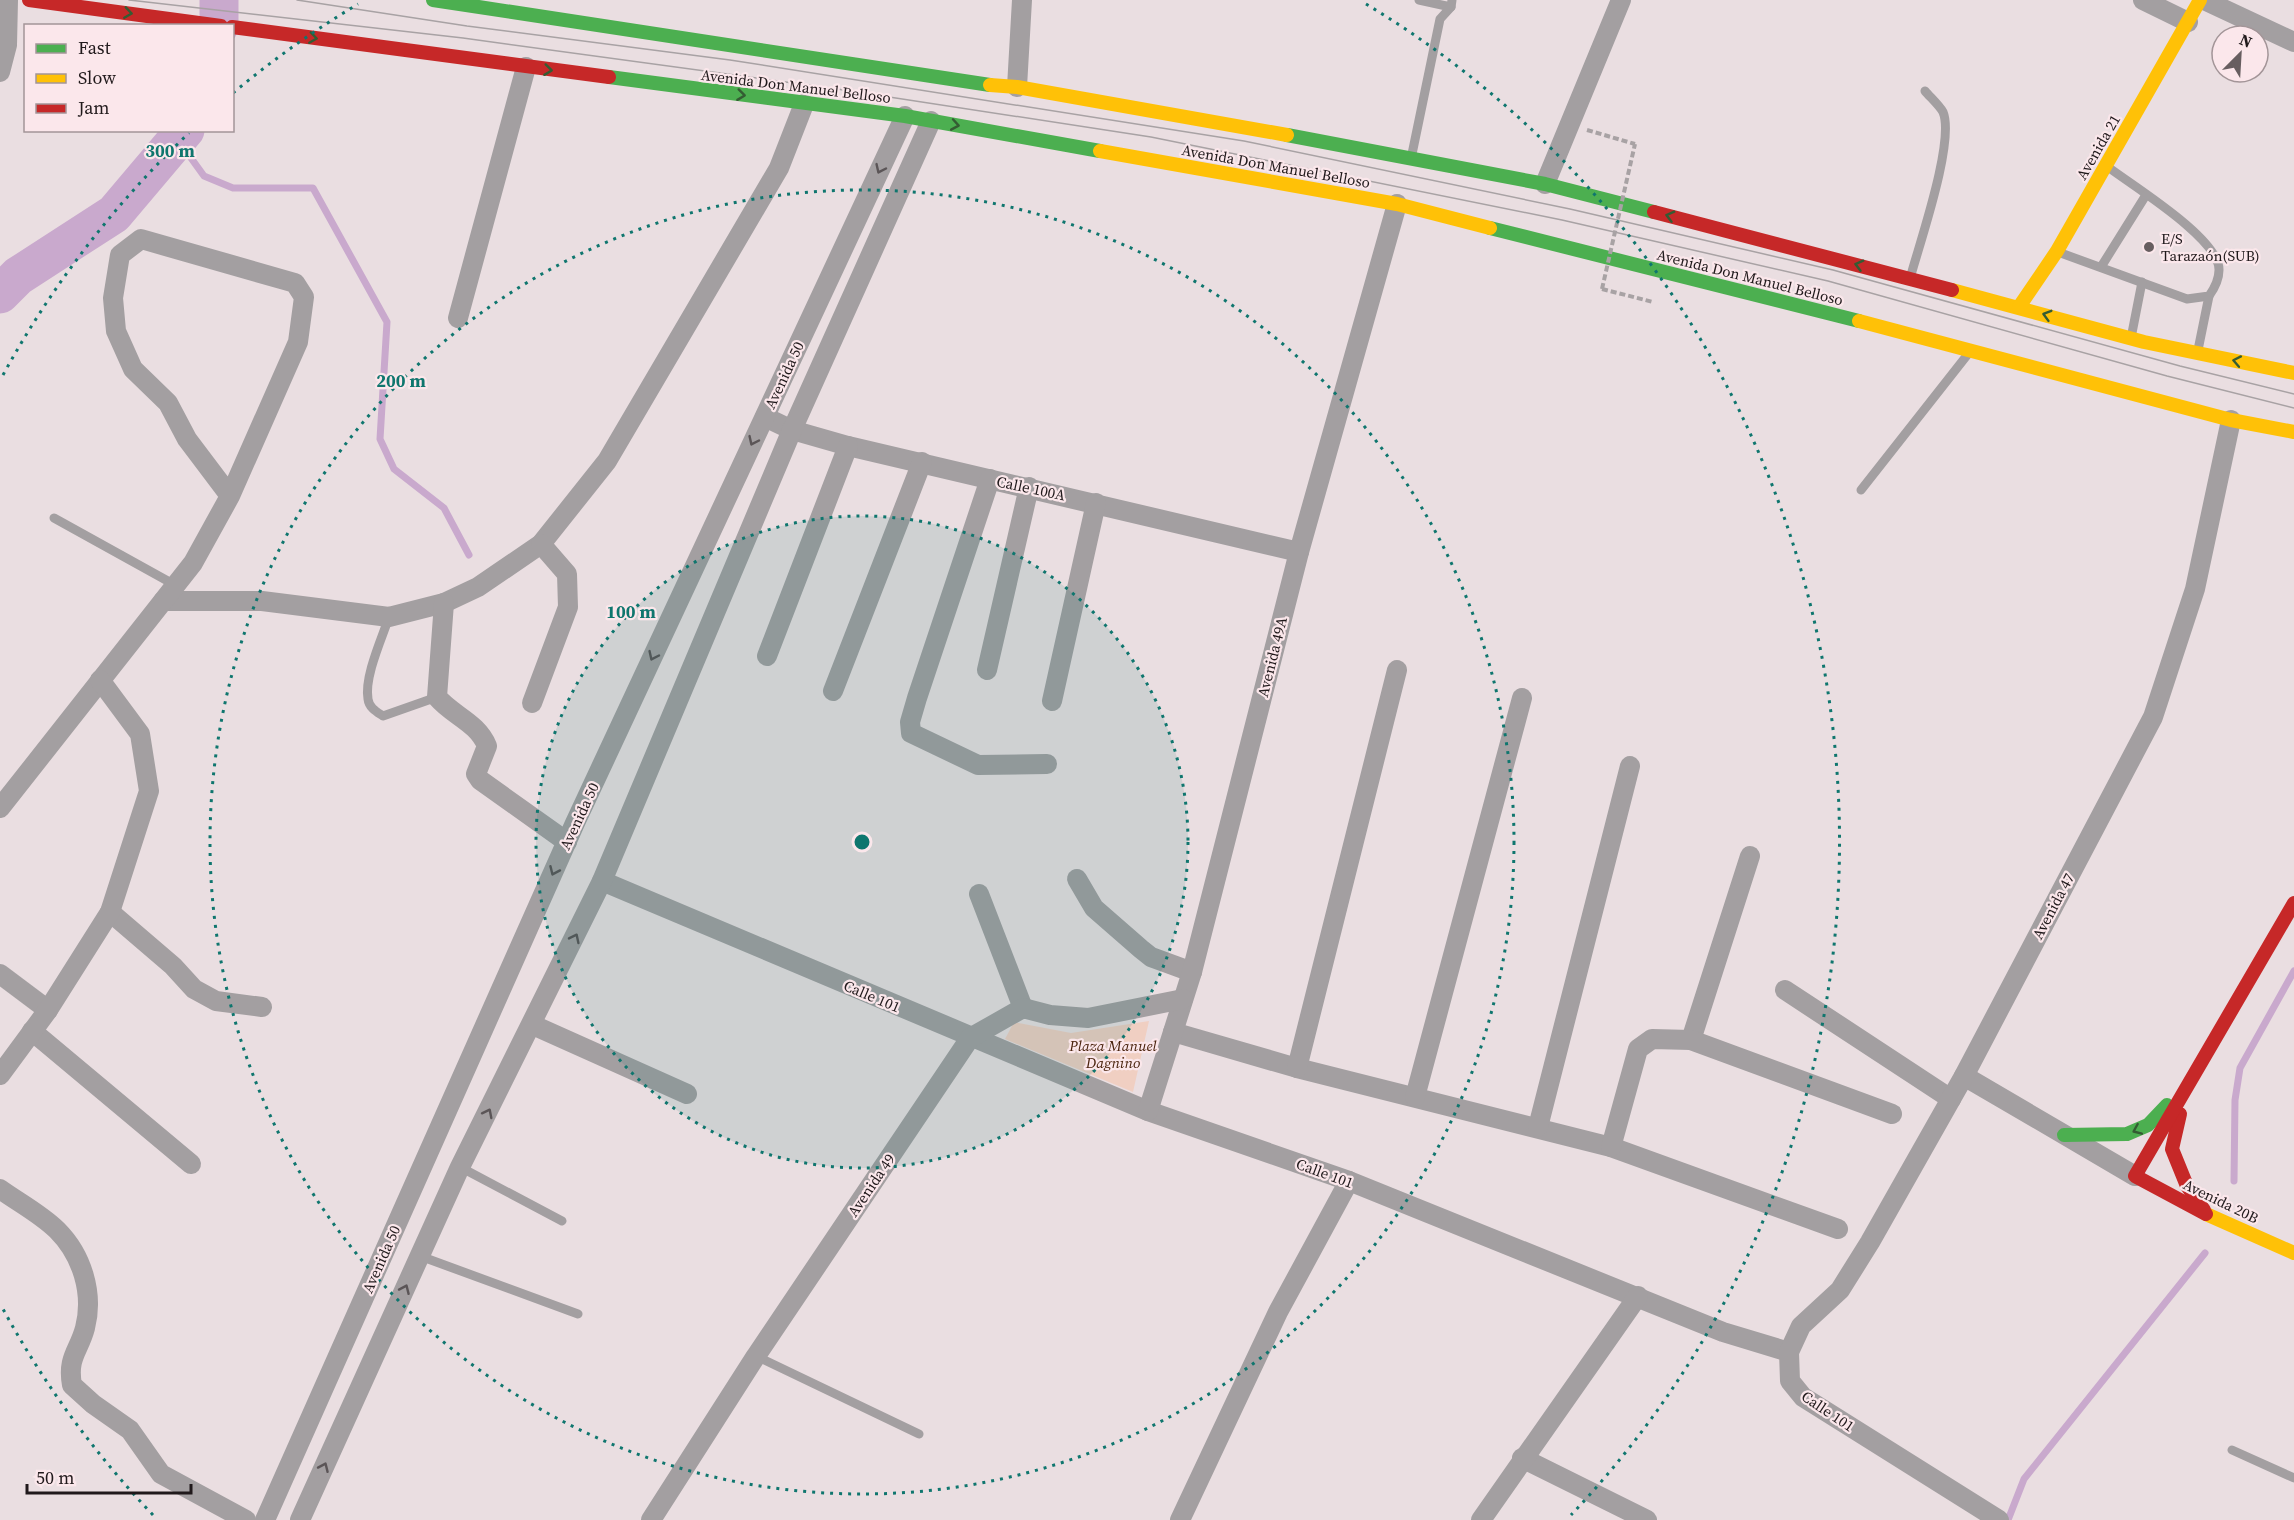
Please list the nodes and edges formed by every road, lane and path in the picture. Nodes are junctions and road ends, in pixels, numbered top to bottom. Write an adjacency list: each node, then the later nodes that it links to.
1 (8, 0): 17 (street)
2 (29, 0): 13 (main road, one-way to 13)
3 (433, 0): 18 (main road, Avenida Don Manuel Belloso)
4 (1022, 0): 18 (street)
5 (1419, 0): 9 (lane)
6 (1621, 0): 23 (street)
7 (2143, 0): 12 (street)
8 (2202, 0): 12 (main road, Avenida 21); 15 (street)
9 (1430, 1): 10 (lane); 11 (lane)
10 (1452, 3): 11 (lane)
11 (1440, 19): 24 (lane)
12 (2188, 22): 25 (main road, Avenida 21)
13 (206, 24)
14 (234, 27): 16 (main road, Avenida Don Manuel Belloso, one-way to 16)
15 (2294, 42)
16 (526, 67): 20 (main road, Avenida Don Manuel Belloso, one-way to 20); 36 (street)
17 (0, 72)
18 (1017, 87): 24 (main road, Avenida Don Manuel Belloso)
19 (1925, 91): 31 (lane)
20 (804, 104): 21 (main road, Avenida Don Manuel Belloso); 53 (street)
21 (904, 116): 22 (main road, Avenida Don Manuel Belloso); 41 (street, Avenida 50, one-way to 41)
22 (931, 121): 28 (main road, Avenida Don Manuel Belloso, one-way to 28); 43 (street, Avenida 50)
23 (1568, 125): 26 (street); 34 (path, bridge)
24 (1411, 157): 26 (main road, Avenida Don Manuel Belloso)
25 (2106, 166): 27 (lane); 29 (main road, Avenida 21)
26 (1545, 184): 31 (main road, Avenida Don Manuel Belloso, one-way to 26)
27 (2146, 195): 30 (lane); 33 (lane)
28 (1397, 204): 38 (main road, Avenida Don Manuel Belloso); 54 (street, Avenida 49A)
29 (2057, 251): 30 (lane); 35 (main road, Avenida 21)
30 (2102, 267): 32 (lane)
31 (1910, 279): 35 (main road, Avenida Don Manuel Belloso)
32 (2142, 282): 33 (lane); 37 (lane)
33 (2209, 296): 39 (lane)
34 (1653, 302)
35 (2019, 307): 37 (main road, Avenida Don Manuel Belloso, one-way to 35)
36 (458, 318)
37 (2131, 339): 39 (main road, Avenida Don Manuel Belloso)
38 (1971, 350): 42 (main road, Avenida Don Manuel Belloso); 49 (lane)
39 (2198, 353): 40 (main road, Avenida Don Manuel Belloso, one-way to 39)
40 (2294, 373)
41 (765, 417): 43 (street, Calle 100A); 70 (street, Avenida 50, one-way to 70)
42 (2231, 420): 44 (main road, Avenida Don Manuel Belloso); 91 (street, Avenida 47)
43 (792, 430): 45 (street, Calle 100A); 73 (street, Avenida 50)
44 (2294, 432)
45 (848, 446): 46 (street, Calle 100A); 58 (street)
46 (922, 462): 47 (street, Calle 100A); 62 (street)
47 (990, 479): 48 (street, Calle 100A); 67 (street)
48 (1029, 487): 51 (street, Calle 100A); 60 (street)
49 (1861, 490)
50 (230, 496): 50 (street); 55 (street)
51 (1096, 503): 54 (street, Calle 100A); 65 (street)
52 (54, 518): 55 (lane)
53 (541, 544): 56 (street); 66 (street)
54 (1299, 552): 77 (street, Avenida 49A)
55 (169, 593): 57 (street); 61 (street)
56 (444, 603): 57 (street); 63 (street)
57 (389, 617): 63 (lane)
58 (767, 656)
59 (1397, 669): 89 (street)
60 (987, 670)
61 (100, 680): 69 (street); 76 (street)
62 (832, 691)
63 (437, 697): 70 (street)
64 (1522, 698): 94 (street)
65 (1052, 701)
66 (532, 703)
67 (1047, 764)
68 (1630, 766): 98 (street)
69 (0, 808)
70 (567, 842): 121 (street, Avenida 50, one-way to 121)
71 (1750, 856): 88 (street)
72 (1077, 879): 77 (street)
73 (602, 881): 84 (street, Avenida 50, one-way to 73); 87 (street, Calle 101)
74 (979, 894): 82 (street)
75 (2294, 903): 93 (main road)
76 (110, 912): 81 (street); 83 (street)
77 (1192, 972): 80 (street, Avenida 49A)
78 (0, 974): 83 (street)
79 (1785, 990): 95 (street)
80 (1183, 999): 82 (street); 86 (street, Avenida 49A)
81 (262, 1006)
82 (1023, 1008): 87 (street, Avenida 49)
83 (48, 1010): 85 (street)
84 (533, 1025): 92 (street); 102 (street, Avenida 50, one-way to 84)
85 (32, 1031): 90 (street); 101 (street)
86 (1173, 1032): 89 (street); 96 (street, Avenida 49A)
87 (970, 1038): 96 (street, Calle 101); 114 (street, Avenida 49)
88 (1691, 1040): 97 (street); 100 (street)
89 (1297, 1068): 94 (street)
90 (0, 1075)
91 (1964, 1076): 95 (street, Avenida 47); 99 (street)
92 (687, 1094)
93 (2181, 1095): 99 (main road, one-way to 99); 103 (main road); 106 (main road)
94 (1415, 1097): 98 (street)
95 (1951, 1099): 113 (street, Avenida 47)
96 (1148, 1111): 104 (street, Calle 101)
97 (1892, 1114)
98 (1538, 1127): 100 (street)
99 (2064, 1135): 103 (street)
100 (1611, 1147): 108 (street)
101 (190, 1164)
102 (460, 1167): 107 (lane); 110 (street, Avenida 50)
103 (2135, 1176): 106 (main road, Avenida 20B)
104 (1349, 1181): 111 (street, Calle 101); 124 (street)
105 (0, 1189): 120 (street)
106 (2206, 1214): 109 (main road, Avenida 20B)
107 (562, 1221)
108 (1838, 1229)
109 (2294, 1253)
110 (420, 1256): 112 (lane); 122 (street, Avenida 50, one-way to 110)
111 (1638, 1296): 113 (street, Calle 101); 117 (street)
112 (578, 1314)
113 (1789, 1352): 119 (street, Calle 101)
114 (756, 1356): 115 (lane); 123 (street, Avenida 49)
115 (919, 1434)
116 (2232, 1450): 118 (lane)
117 (1522, 1458): 125 (street); 126 (street)
118 (2294, 1478)
119 (1992, 1515)
120 (246, 1520)
121 (266, 1520)
122 (300, 1520)
123 (651, 1520)
124 (1180, 1520)
125 (1481, 1520)
126 (1647, 1520)

